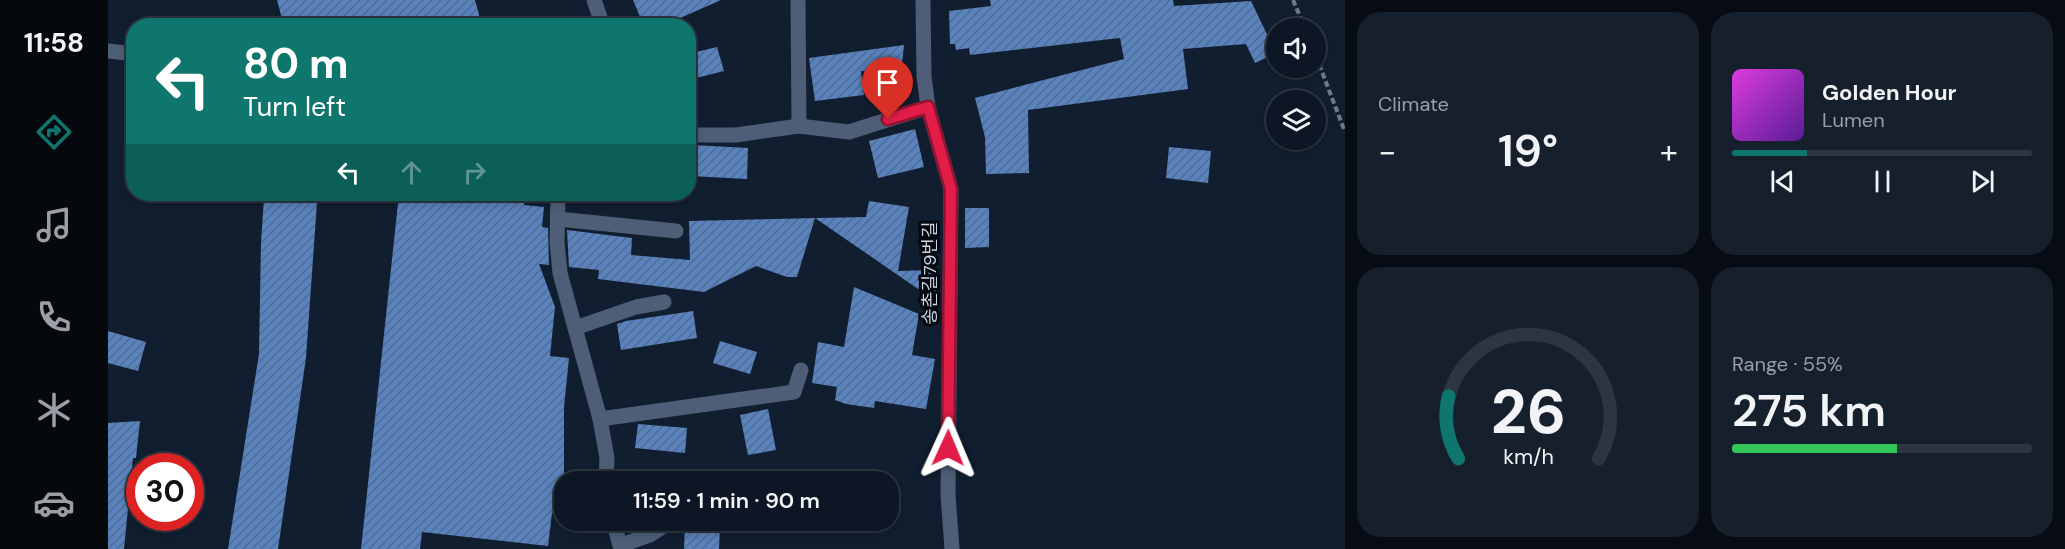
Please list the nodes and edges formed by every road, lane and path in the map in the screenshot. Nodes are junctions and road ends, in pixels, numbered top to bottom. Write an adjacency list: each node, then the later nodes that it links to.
1 (594, 0): 5 (street)
2 (798, 0): 11 (street)
3 (923, 0): 10 (street, 송촌길79번길)
4 (1293, 0): 6 (path)
5 (600, 18)
6 (1301, 18)
7 (108, 51): 8 (street)
8 (126, 53)
9 (1324, 78): 12 (path)
10 (928, 107): 11 (street); 25 (street, 송촌길79번길)
11 (799, 126): 13 (street)
12 (1345, 132)
13 (696, 135)
14 (558, 201): 15 (street)
15 (558, 219): 16 (street); 18 (street)
16 (676, 231)
17 (664, 302): 18 (street)
18 (575, 328): 20 (street)
19 (801, 370): 20 (street)
20 (600, 419): 21 (street)
21 (606, 471)
22 (616, 531): 24 (street)
23 (656, 531): 24 (street)
24 (621, 547)
25 (952, 549)

